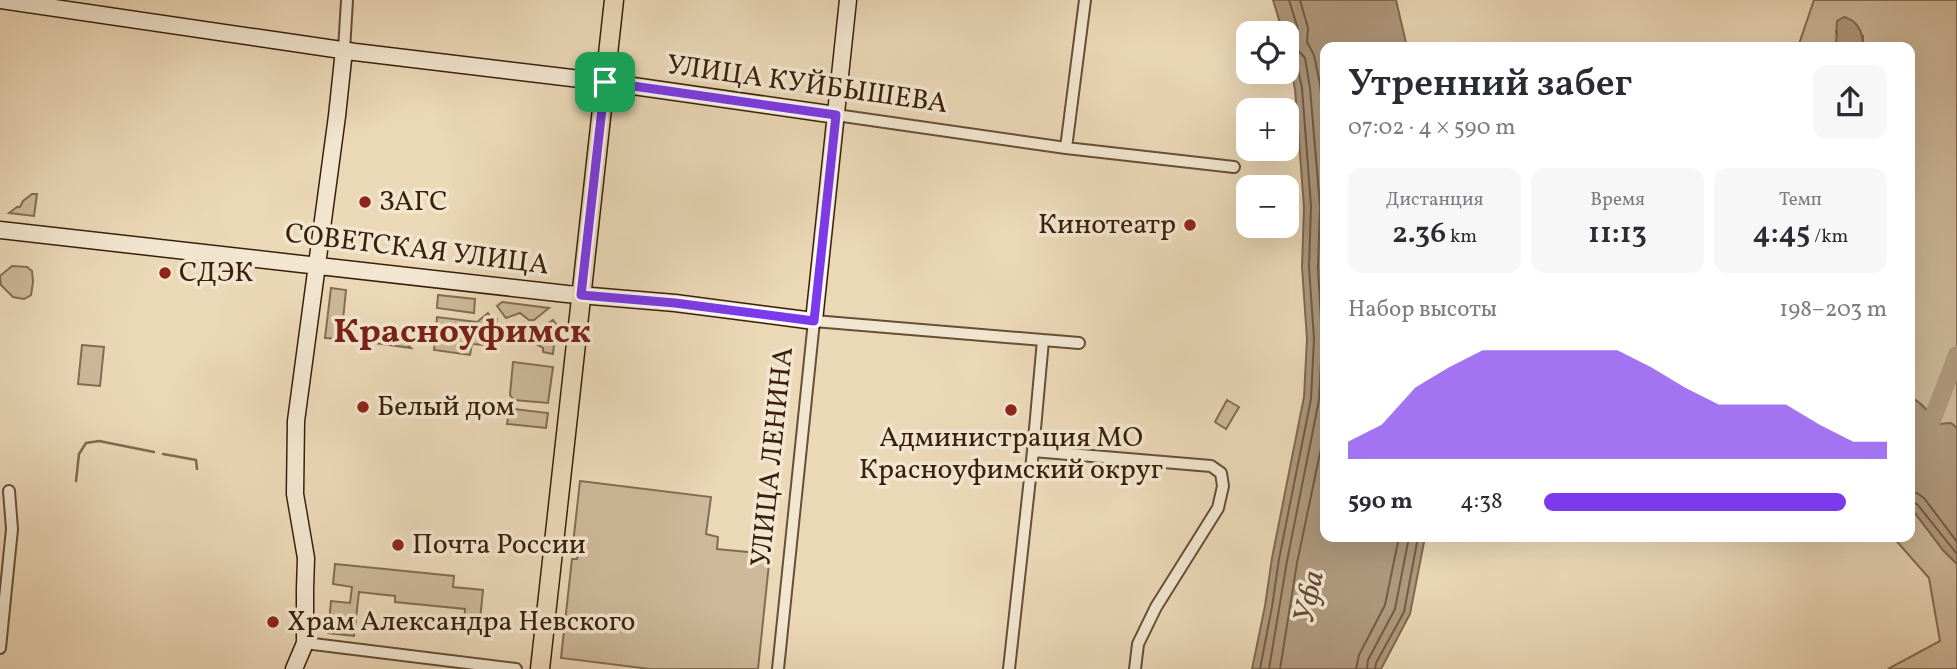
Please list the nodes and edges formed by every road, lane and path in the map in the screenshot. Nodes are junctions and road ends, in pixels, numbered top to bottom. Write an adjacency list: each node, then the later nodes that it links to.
1 (347, 0): 7 (street)
2 (614, 0): 8 (main road)
3 (848, 0): 9 (main road, УЛИЦА ЛЕНИНА)
4 (1085, 0): 10 (street)
5 (0, 1): 6 (main road, УЛИЦА КУЙБЫШЕВА)
6 (76, 5): 7 (main road, УЛИЦА КУЙБЫШЕВА)
7 (344, 50): 8 (main road, УЛИЦА КУЙБЫШЕВА); 13 (main road)
8 (605, 82): 9 (main road, УЛИЦА КУЙБЫШЕВА); 14 (main road)
9 (836, 115): 10 (street, УЛИЦА КУЙБЫШЕВА); 15 (main road, УЛИЦА ЛЕНИНА)
10 (1066, 148): 11 (street, УЛИЦА КУЙБЫШЕВА)
11 (1234, 167)
12 (0, 230): 13 (main road, СОВЕТСКАЯ УЛИЦА)
13 (316, 267): 14 (main road, СОВЕТСКАЯ УЛИЦА); 21 (main road)
14 (581, 295): 15 (main road, СОВЕТСКАЯ УЛИЦА); 25 (main road)
15 (814, 321): 16 (street, СОВЕТСКАЯ УЛИЦА); 26 (street, УЛИЦА ЛЕНИНА)
16 (1043, 340): 17 (street, СОВЕТСКАЯ УЛИЦА); 18 (street)
17 (1079, 344)
18 (1034, 451): 27 (street); 28 (street)
19 (9, 491): 20 (street)
20 (3, 601): 22 (street)
21 (305, 643): 23 (main road); 24 (street)
22 (0, 648)
23 (294, 669)
24 (516, 669)
25 (540, 669)
26 (778, 669)
27 (1009, 669)
28 (1135, 669)

